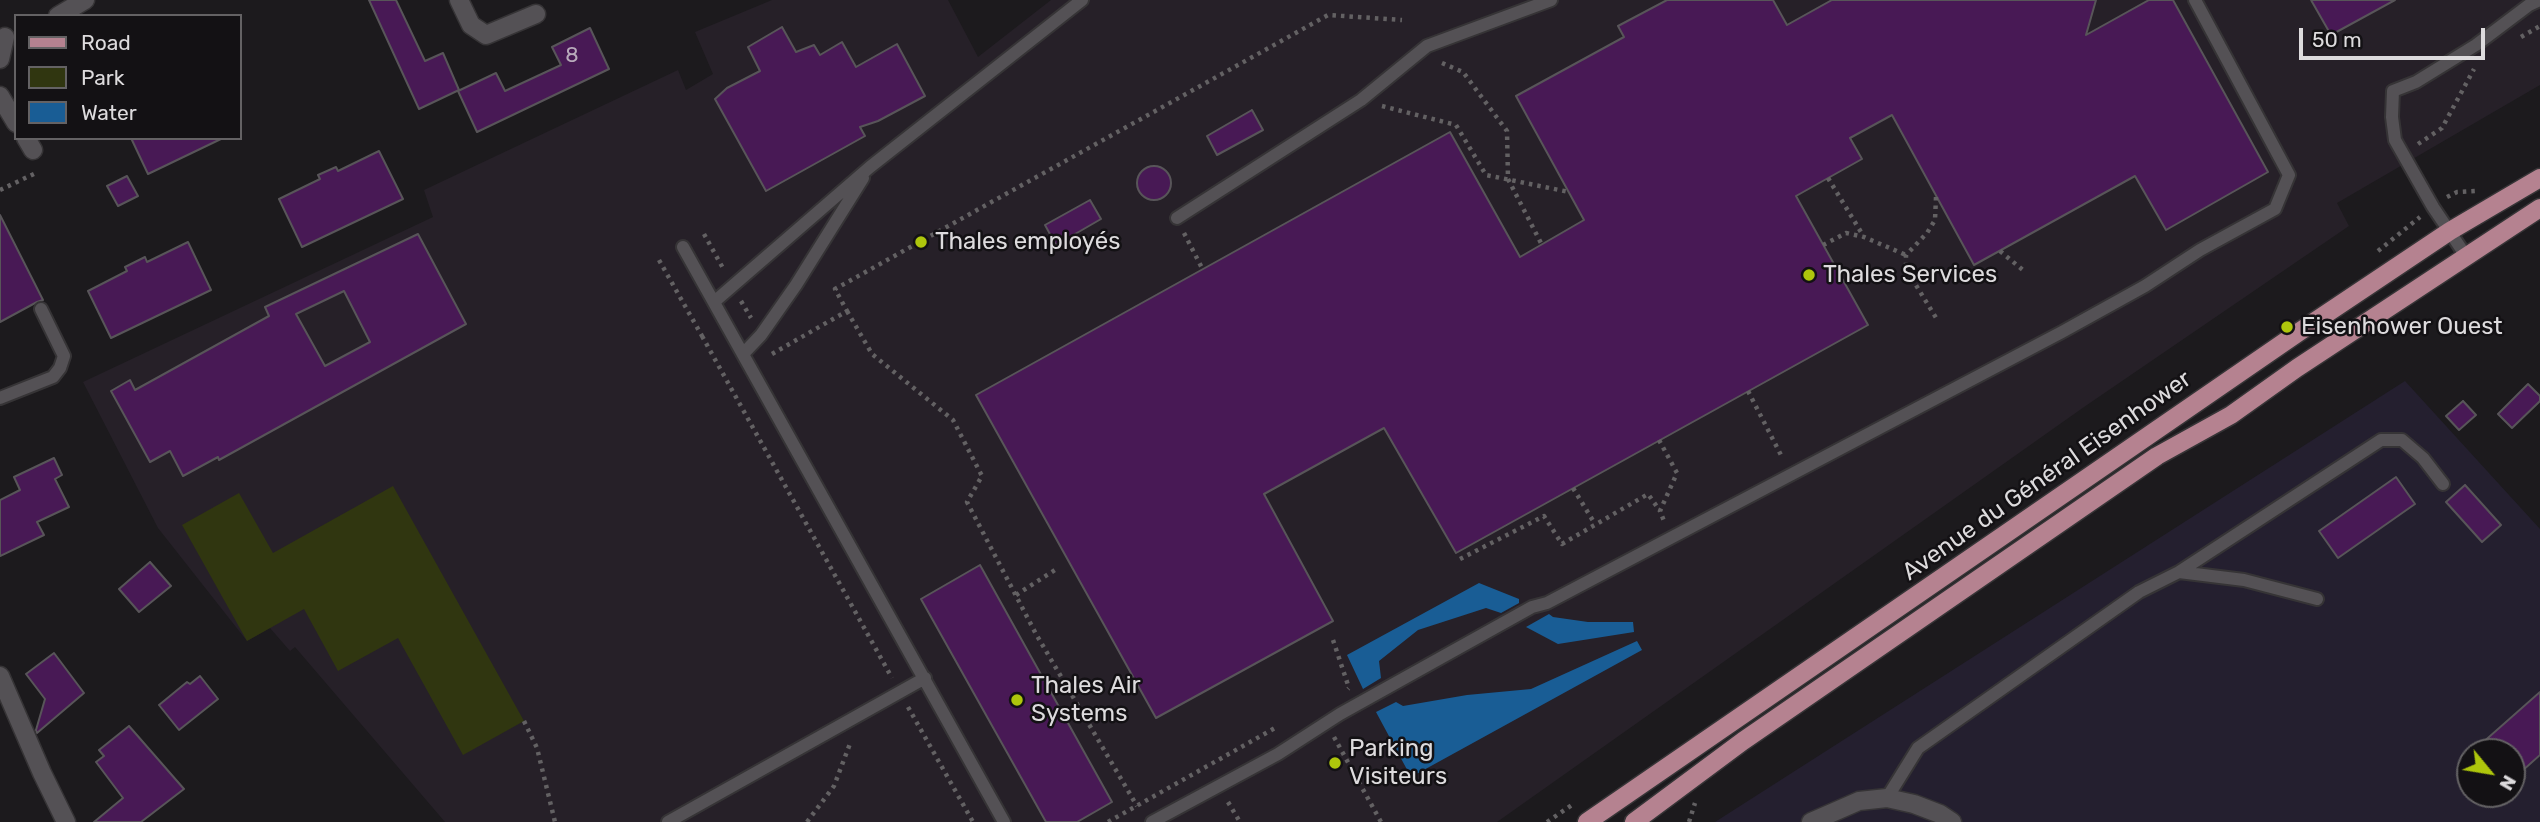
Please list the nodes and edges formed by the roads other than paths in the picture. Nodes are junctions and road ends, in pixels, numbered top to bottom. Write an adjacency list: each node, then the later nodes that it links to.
1 (85, 0): 7 (street)
2 (459, 0): 8 (street)
3 (1082, 0): 13 (lane)
4 (1550, 0): 16 (lane)
5 (2195, 0): 33 (lane)
6 (2532, 2): 17 (lane)
7 (61, 14)
8 (536, 14)
9 (7, 35): 10 (street)
10 (0, 59)
11 (0, 96): 12 (street)
12 (14, 120)
13 (870, 167): 20 (lane); 22 (lane)
14 (2540, 178): 17 (main road, Avenue du Général Eisenhower)
15 (2540, 208): 19 (main road, Avenue du Général Eisenhower)
16 (1177, 218)
17 (2450, 231): 19 (lane); 34 (main road, Avenue du Général Eisenhower)
18 (683, 247): 20 (lane)
19 (2466, 256): 35 (main road, Avenue du Général Eisenhower)
20 (714, 302): 22 (lane)
21 (40, 309): 23 (lane)
22 (743, 354): 28 (lane)
23 (0, 398)
24 (2443, 484): 25 (lane)
25 (2179, 572): 26 (lane); 29 (lane)
26 (2317, 599)
27 (0, 676): 30 (street)
28 (925, 678): 31 (lane); 32 (lane)
29 (1887, 798): 36 (street); 37 (street)
30 (66, 822)
31 (668, 822)
32 (1004, 822)
33 (1152, 822)
34 (1587, 822)
35 (1634, 822)
36 (1811, 822)
37 (1952, 822)

